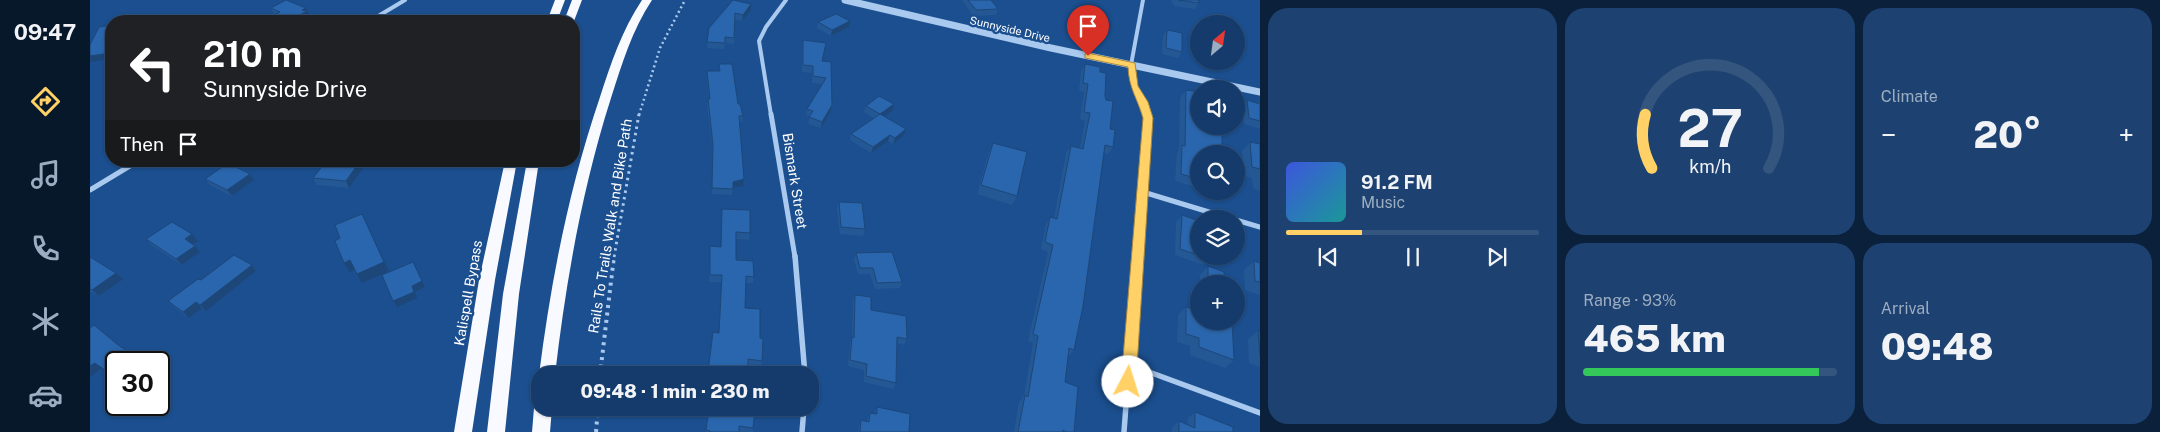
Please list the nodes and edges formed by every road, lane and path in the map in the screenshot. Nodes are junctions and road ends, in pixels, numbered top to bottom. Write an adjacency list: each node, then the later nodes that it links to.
1 (405, 0): 9 (street)
2 (560, 0): 10 (highway)
3 (577, 0): 11 (highway)
4 (647, 0): 23 (highway)
5 (685, 0): 24 (path, Rails To Trails Walk and Bike Path)
6 (786, 0): 25 (street, Bismark Street)
7 (844, 0): 12 (street, Sunnyside Drive)
8 (1143, 0): 12 (street)
9 (380, 15)
10 (554, 15)
11 (571, 15)
12 (1132, 65): 13 (street, Sunnyside Drive); 18 (street)
13 (1260, 92)
14 (128, 167): 17 (street)
15 (509, 167): 30 (highway, Kalispell Bypass)
16 (532, 167): 31 (highway)
17 (90, 190)
18 (1142, 192): 19 (street); 22 (street)
19 (1202, 210)
20 (1245, 223): 21 (street)
21 (1260, 227)
22 (1130, 365): 26 (street); 35 (street)
23 (548, 366)
24 (601, 366)
25 (804, 366)
26 (1260, 413)
27 (542, 416): 32 (highway)
28 (597, 416): 33 (path)
29 (803, 416): 34 (street)
30 (463, 432)
31 (496, 432)
32 (541, 432)
33 (596, 432)
34 (802, 432)
35 (1124, 432)

